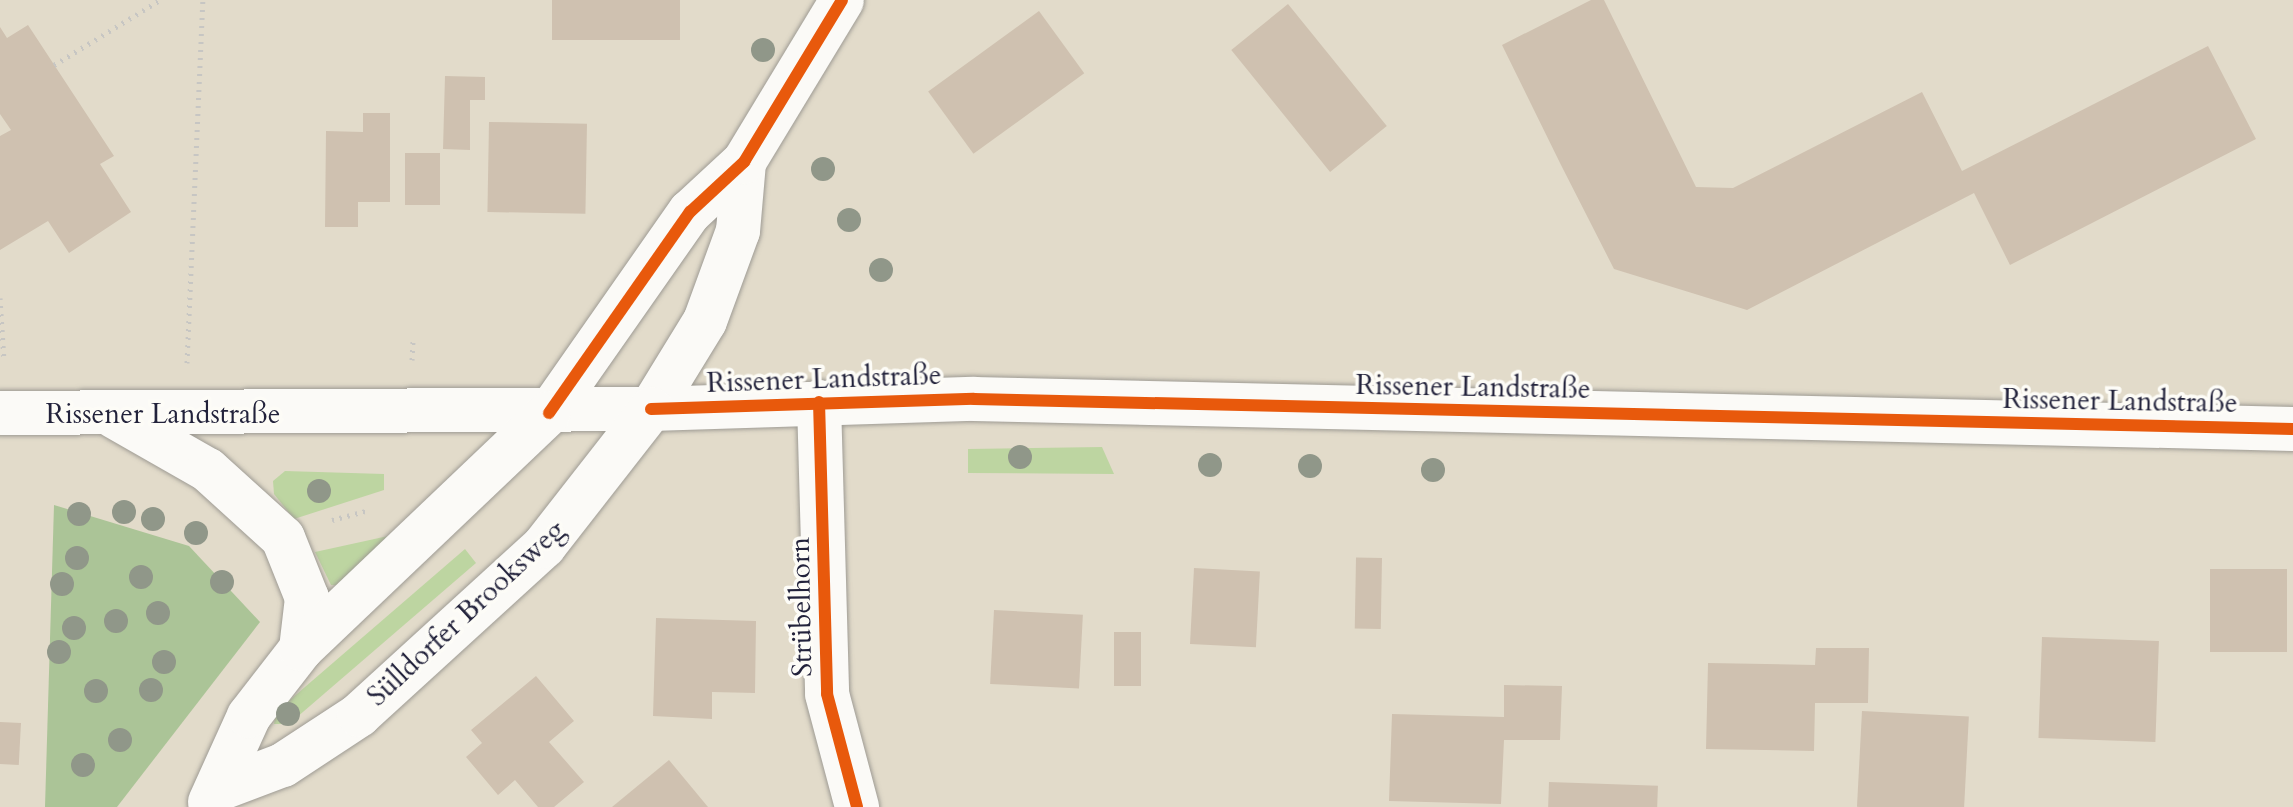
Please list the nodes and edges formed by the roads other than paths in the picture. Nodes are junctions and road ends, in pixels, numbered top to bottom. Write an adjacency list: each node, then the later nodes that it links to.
1 (842, 0): 2 (street, Sülldorfer Brooksweg)
2 (744, 162): 4 (street, Sülldorfer Brooksweg); 6 (street, Sülldorfer Brooksweg)
3 (819, 402): 4 (street, Rissener Landstraße); 8 (street, Rissener Landstraße); 11 (street, Strübelhorn)
4 (651, 409): 6 (street, Rissener Landstraße); 10 (street, Sülldorfer Brooksweg)
5 (2, 413): 7 (street, Rissener Landstraße)
6 (549, 413): 7 (street, Rissener Landstraße); 9 (street, Sülldorfer Brooksweg)
7 (113, 415): 9 (street)
8 (2293, 429)
9 (301, 649): 10 (street, Sülldorfer Brooksweg)
10 (214, 797)
11 (857, 807)

